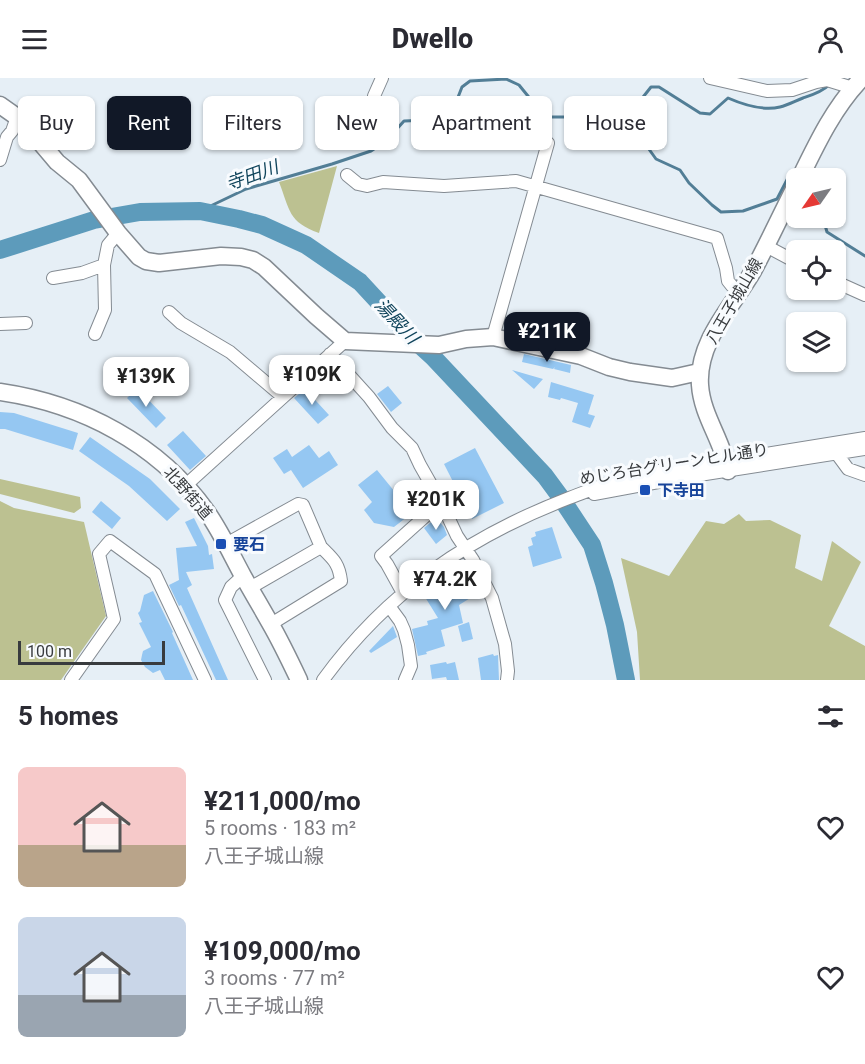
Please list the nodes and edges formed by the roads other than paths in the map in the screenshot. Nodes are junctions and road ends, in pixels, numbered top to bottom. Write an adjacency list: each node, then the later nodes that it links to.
1 (382, 78): 4 (street)
2 (710, 78): 3 (street)
3 (857, 83): 9 (main road, 八王子城山線)
4 (374, 96)
5 (0, 105): 6 (main road)
6 (17, 117): 8 (street); 13 (main road)
7 (546, 150): 11 (street)
8 (0, 160)
9 (805, 168)
10 (347, 175): 11 (street)
11 (536, 186): 19 (street); 25 (street)
12 (786, 206): 14 (main road, 八王子城山線)
13 (118, 233): 16 (street); 26 (main road)
14 (766, 246): 15 (street); 19 (main road, 八王子城山線)
15 (786, 257)
16 (104, 265): 17 (street); 24 (street)
17 (53, 278)
18 (846, 286): 20 (street)
19 (740, 291): 28 (main road, 八王子城山線)
20 (865, 295)
21 (169, 312): 30 (street)
22 (26, 323): 23 (street)
23 (0, 324)
24 (95, 334)
25 (493, 337): 26 (main road); 28 (main road)
26 (345, 341): 27 (street)
27 (330, 354): 30 (street); 37 (street)
28 (699, 372): 34 (main road)
29 (0, 392): 36 (main road, 北野街道)
30 (283, 397): 36 (street)
31 (865, 438): 32 (street, めじろ台グリーンヒル通り)
32 (833, 449): 33 (street, めじろ台グリーンヒル通り); 34 (street, めじろ台グリーンヒル通り); 35 (street)
33 (865, 449)
34 (727, 465): 40 (street, めじろ台グリーンヒル通り)
35 (865, 475)
36 (186, 486): 38 (main road, 北野街道)
37 (441, 502): 40 (street); 42 (street)
38 (226, 544): 39 (street); 41 (main road, 北野街道)
39 (321, 547): 41 (street); 44 (street)
40 (465, 548): 42 (street); 51 (street)
41 (247, 582): 44 (main road, 北野街道); 47 (street)
42 (403, 593): 43 (street)
43 (389, 606): 49 (street); 50 (street)
44 (271, 624): 48 (main road, 北野街道)
45 (71, 680): 46 (street)
46 (205, 680)
47 (265, 680)
48 (299, 680)
49 (323, 680)
50 (405, 680)
51 (507, 680)

